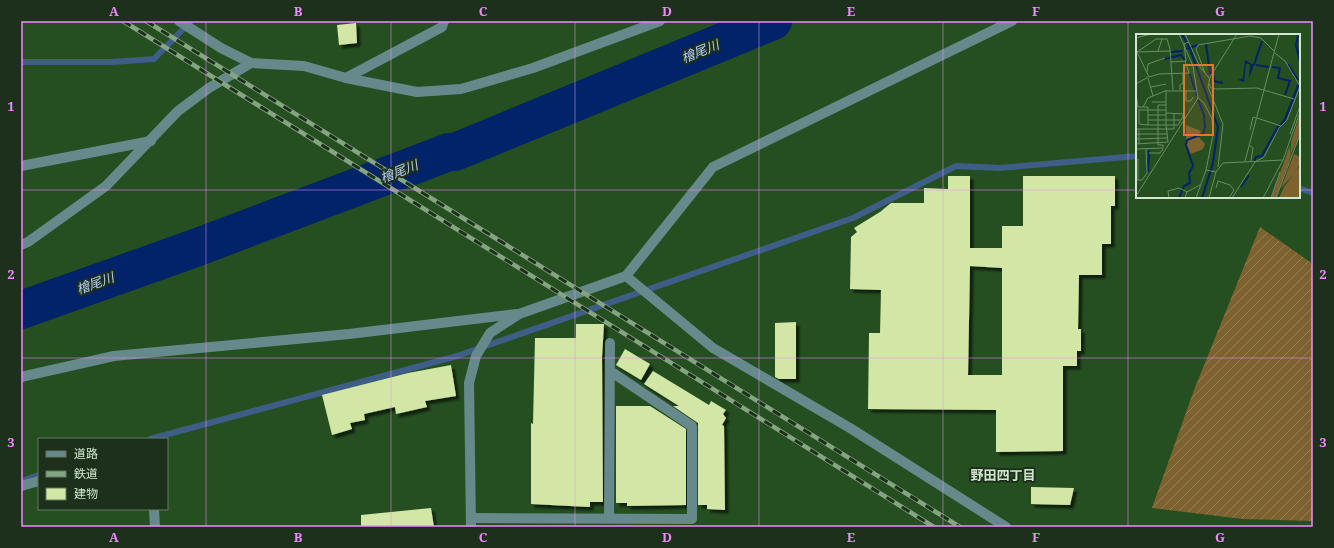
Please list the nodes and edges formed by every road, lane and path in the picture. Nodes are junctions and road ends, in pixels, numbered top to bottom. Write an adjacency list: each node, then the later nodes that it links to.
1 (179, 21): 5 (street)
2 (444, 21): 6 (street)
3 (660, 21): 6 (street)
4 (1012, 21): 10 (street)
5 (251, 63): 6 (street); 7 (street)
6 (346, 78)
7 (151, 141): 8 (street); 9 (street)
8 (21, 166)
9 (21, 245)
10 (626, 276): 11 (street); 23 (street)
11 (518, 314): 14 (street); 19 (street)
12 (610, 343): 13 (street)
13 (610, 371): 18 (street); 21 (street)
14 (21, 377)
15 (38, 481): 16 (street)
16 (21, 486)
17 (154, 510): 22 (street)
18 (609, 518): 20 (street); 21 (street)
19 (471, 522): 20 (street)
20 (547, 522)
21 (626, 523)
22 (155, 527)
23 (1006, 527)

